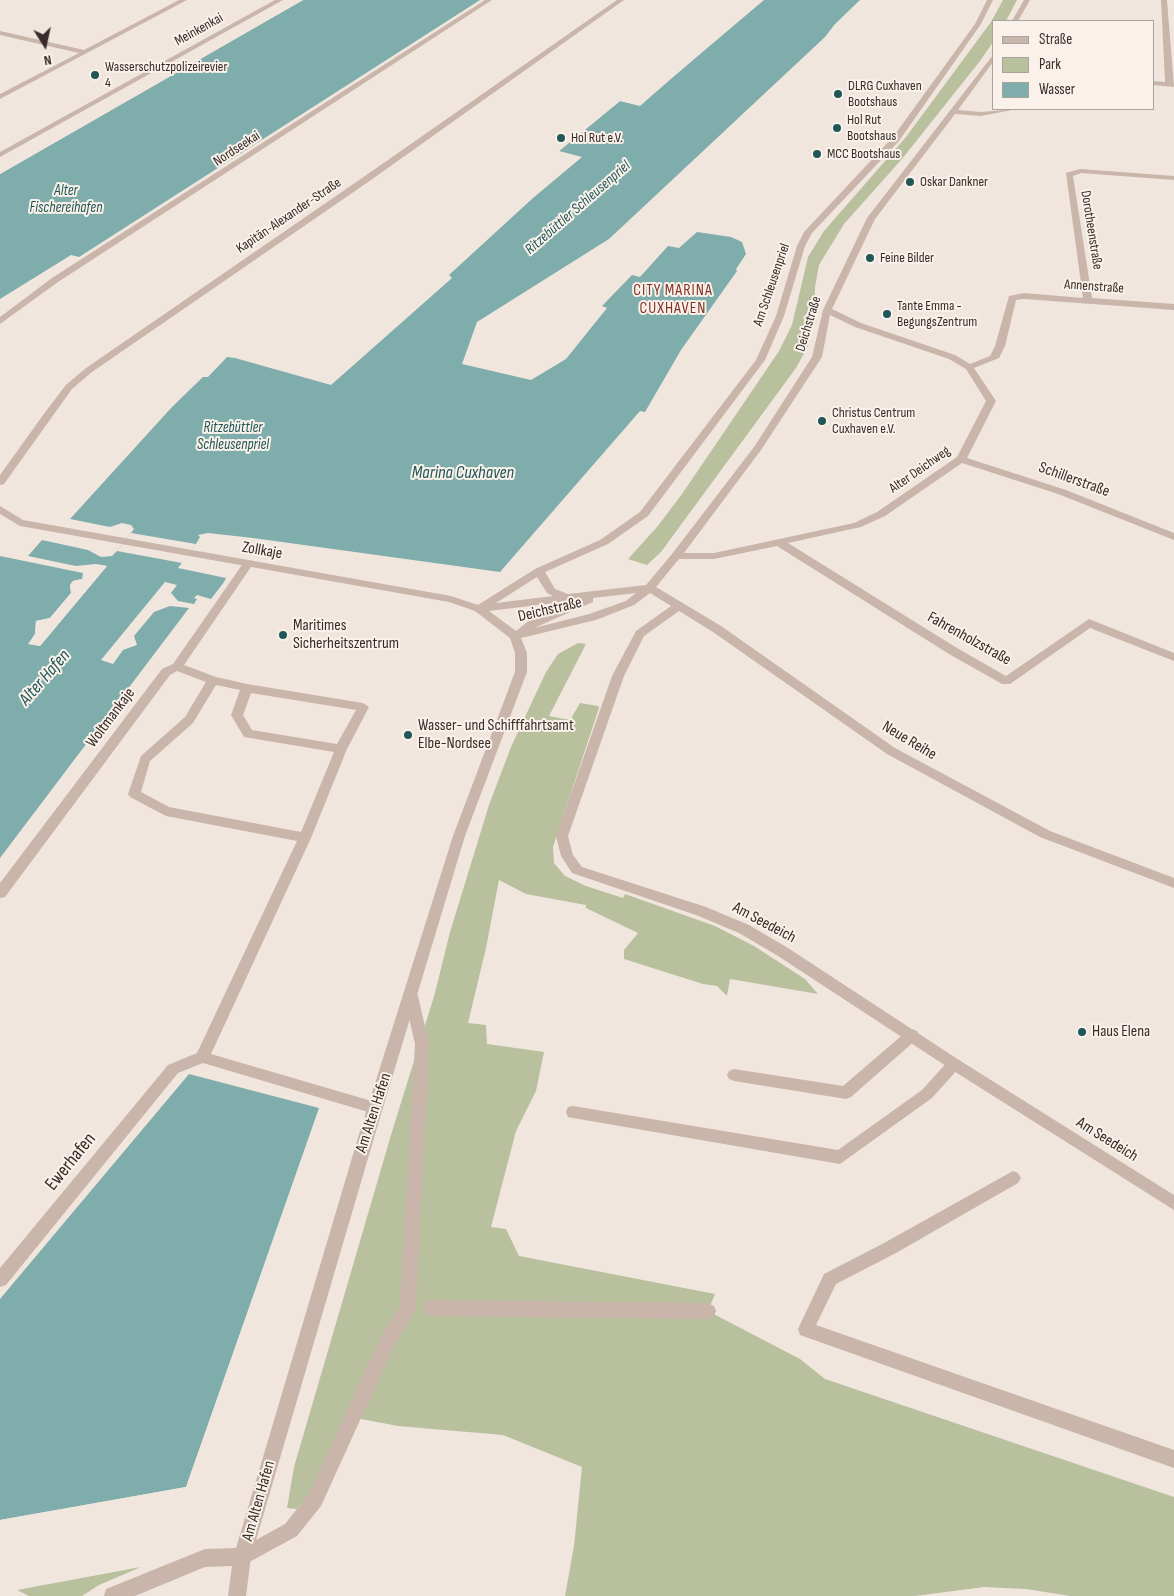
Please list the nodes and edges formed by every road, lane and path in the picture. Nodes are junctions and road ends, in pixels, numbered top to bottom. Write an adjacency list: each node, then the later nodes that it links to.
1 (184, 0): 10 (street)
2 (280, 0): 17 (street, Meinkenkai)
3 (489, 0): 22 (street, Nordseekai)
4 (621, 0): 25 (street, Kapitän-Alexander-Straße)
5 (990, 0): 31 (street, Am Schleusenpriel)
6 (1027, 0): 8 (street)
7 (1164, 0): 13 (street)
8 (1016, 20)
9 (0, 33): 10 (street)
10 (85, 52): 14 (street)
11 (989, 70): 16 (street, Deichstraße)
12 (1154, 83): 13 (street)
13 (1171, 85)
14 (0, 97)
15 (1006, 110): 16 (street)
16 (952, 112): 21 (street, Deichstraße)
17 (0, 155)
18 (1174, 178): 19 (street, Dorotheenstraße)
19 (1088, 300): 20 (street, Annenstraße); 23 (street, Annenstraße)
20 (1174, 307)
21 (827, 310): 23 (street, Alter Deichweg); 29 (street, Deichstraße)
22 (0, 321)
23 (969, 367): 24 (street, Alter Deichweg)
24 (961, 459): 27 (street, Schillerstraße); 28 (street, Alter Deichweg)
25 (0, 482)
26 (0, 509): 30 (street, Zollkaje)
27 (1172, 533)
28 (780, 542): 29 (street, Alter Deichweg); 38 (street, Fahrenholzstraße)
29 (676, 556): 32 (street, Deichstraße)
30 (248, 564): 36 (street, Zollkaje); 39 (street, Woltmankaje)
31 (539, 571): 34 (street); 36 (street, Am Schleusenpriel)
32 (649, 588): 33 (street, Deichstraße); 35 (street, Neue Reihe); 37 (street, Deichstraße)
33 (603, 594): 34 (street, Deichstraße); 37 (street, Deichstraße)
34 (566, 598): 36 (street, Deichstraße)
35 (678, 606): 44 (street, Neue Reihe); 47 (street, Am Seedeich)
36 (479, 609): 37 (street, Zollkaje)
37 (514, 636): 46 (street, Am Alten Hafen)
38 (1174, 657)
39 (177, 667): 40 (street); 45 (street, Woltmankaje)
40 (213, 680): 41 (street); 43 (street)
41 (247, 688): 42 (street); 42 (street)
42 (341, 749): 43 (street)
43 (305, 838): 48 (street)
44 (1174, 883)
45 (0, 894)
46 (411, 996): 51 (street, Am Alten Hafen); 59 (street)
47 (912, 1035): 49 (street, Am Seedeich); 50 (street)
48 (202, 1057): 51 (street); 55 (street, Ewerhafen)
49 (954, 1064): 52 (street); 54 (street, Am Seedeich)
50 (734, 1075)
51 (375, 1108): 59 (street, Am Alten Hafen)
52 (573, 1112)
53 (1013, 1178): 58 (street)
54 (1174, 1203)
55 (0, 1280)
56 (431, 1308): 57 (street)
57 (708, 1311)
58 (1174, 1459)
59 (242, 1557): 60 (street); 61 (street, Am Alten Hafen)
60 (113, 1596)
61 (237, 1596)

